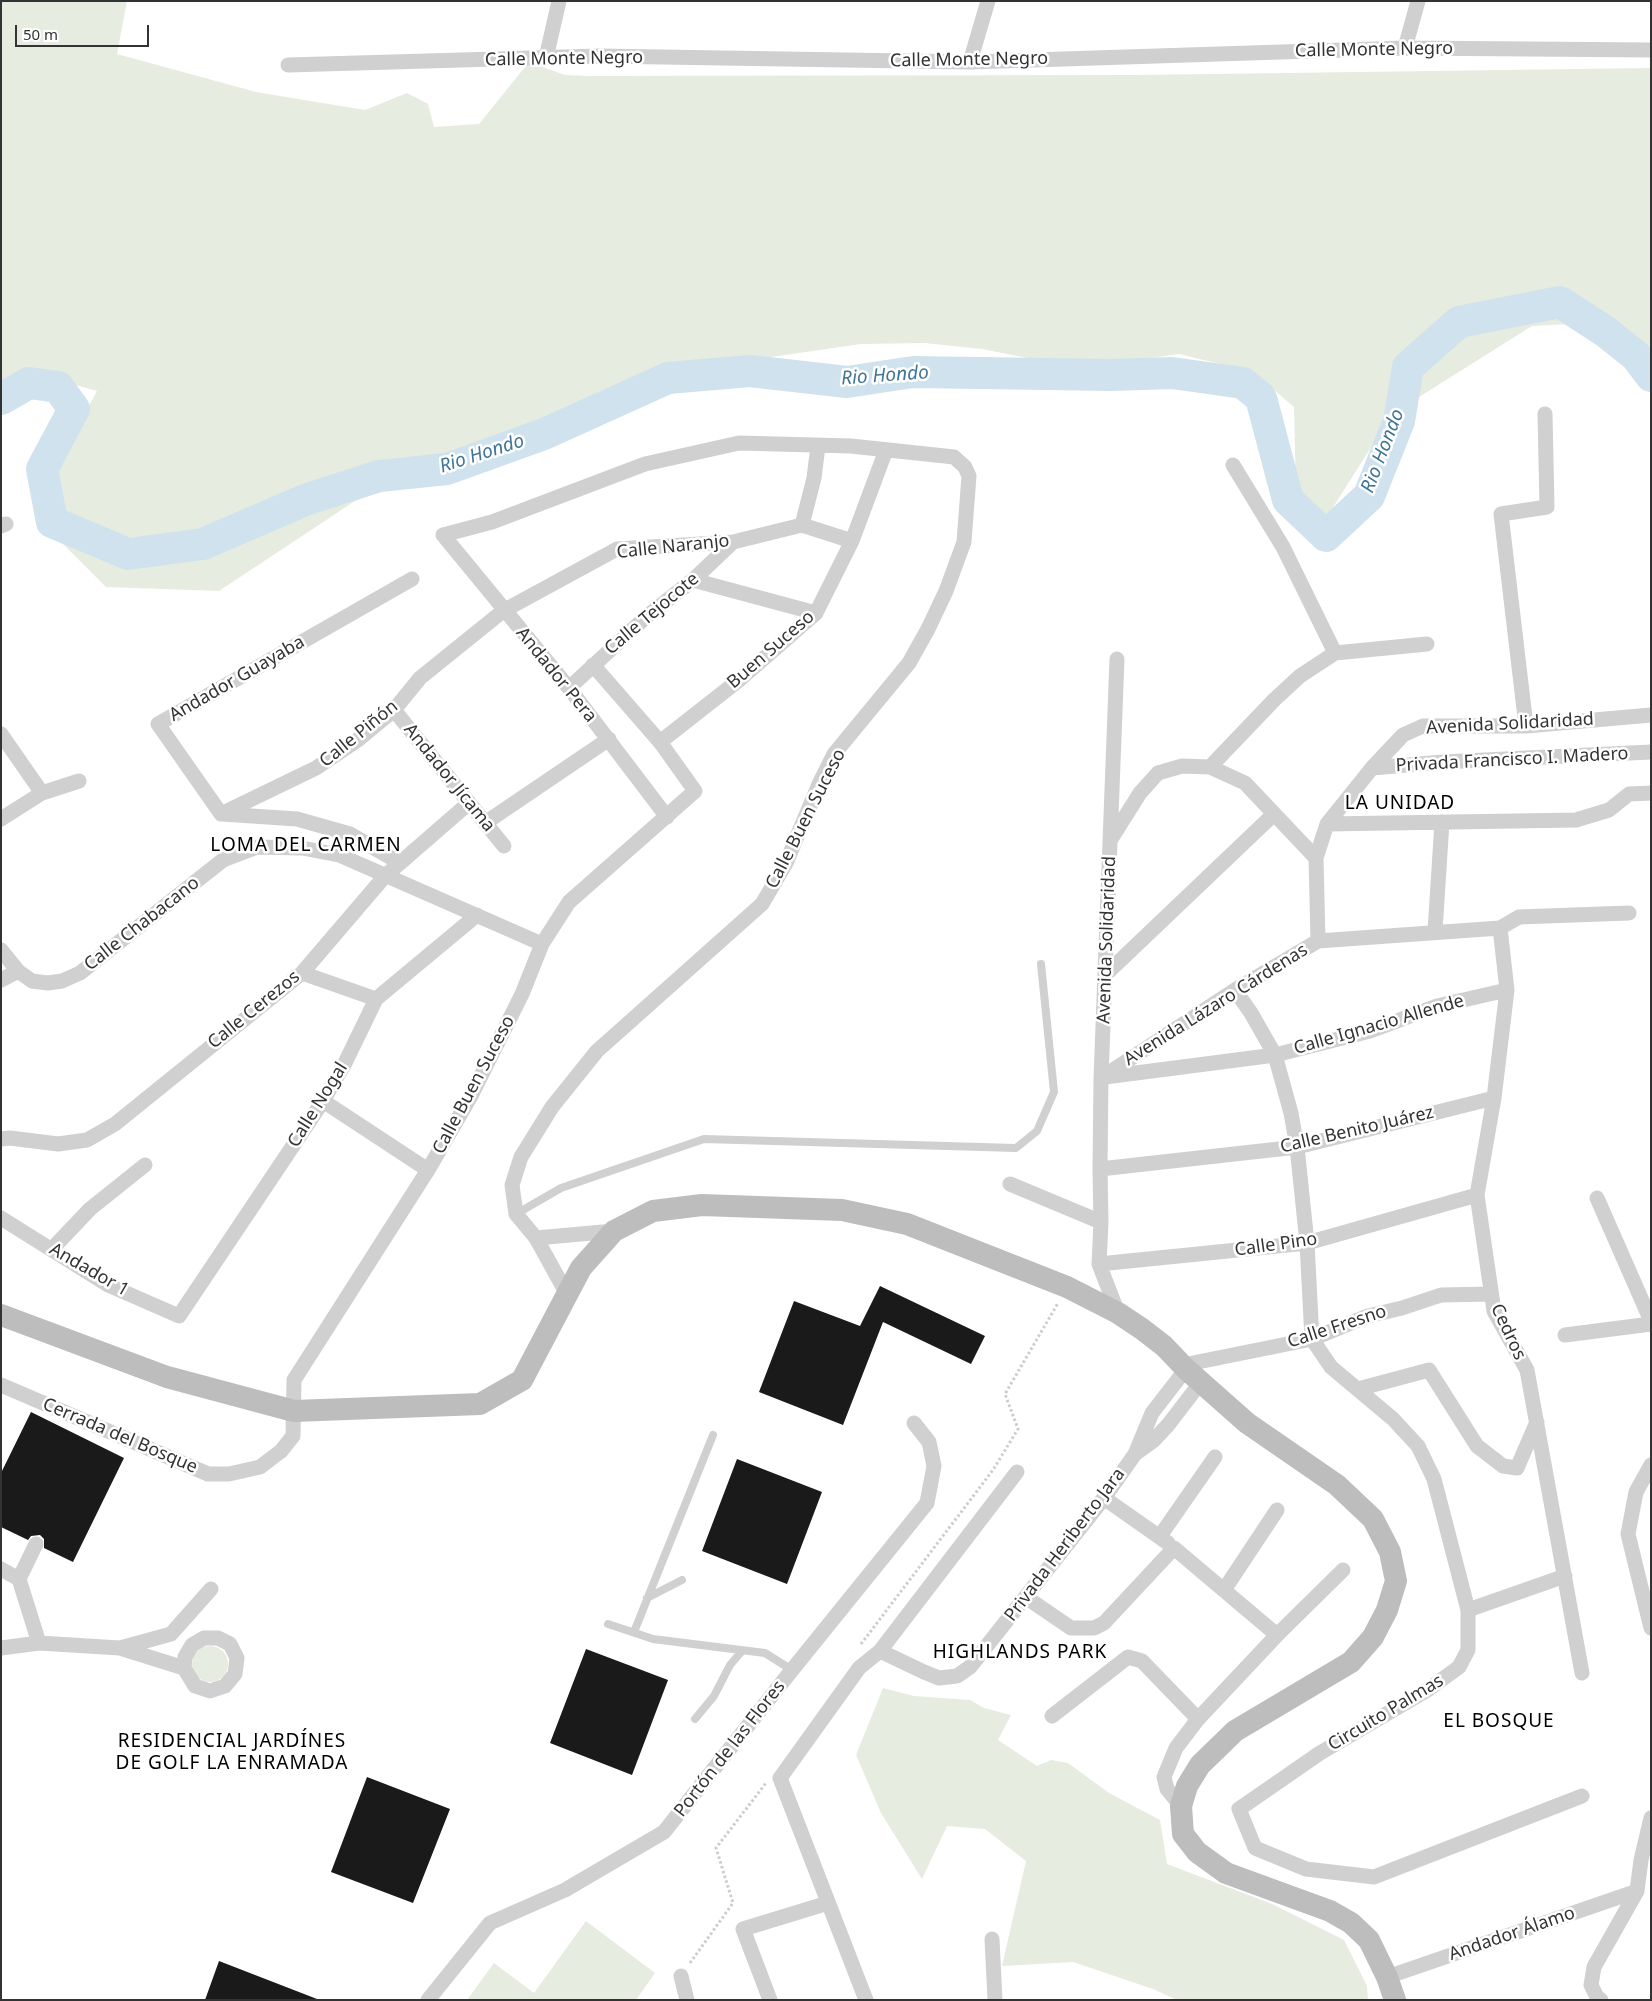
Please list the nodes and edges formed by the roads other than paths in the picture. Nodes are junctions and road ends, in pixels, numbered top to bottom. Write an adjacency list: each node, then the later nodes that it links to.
1 (559, 1): 6 (street)
2 (988, 1): 7 (street)
3 (1418, 1): 4 (street)
4 (1406, 48): 5 (street, Calle Monte Negro); 7 (street, Calle Monte Negro)
5 (1651, 50)
6 (546, 58): 7 (street, Calle Monte Negro); 8 (street, Calle Monte Negro)
7 (970, 62)
8 (288, 65)
9 (1545, 414): 27 (street)
10 (818, 446): 11 (street); 13 (street); 18 (street, Andador Pera)
11 (886, 450): 14 (street, Buen Suceso); 77 (street, Calle Buen Suceso)
12 (1233, 465): 21 (street)
13 (802, 525): 14 (street); 15 (street, Calle Naranjo)
14 (852, 541): 19 (street, Buen Suceso)
15 (733, 542): 17 (street, Calle Tejocote); 18 (street, Calle Naranjo)
16 (412, 579): 38 (street, Andador Guayaba)
17 (693, 580): 19 (street); 23 (street, Calle Tejocote)
18 (504, 611): 24 (street, Andador Pera); 25 (street, Calle Piñón)
19 (816, 613): 30 (street, Buen Suceso)
20 (1426, 644): 21 (street)
21 (1335, 652): 32 (street)
22 (1118, 659): 45 (street)
23 (592, 665): 24 (street, Calle Tejocote); 30 (street, Calle Tejocote)
24 (569, 688): 29 (street, Andador Pera)
25 (394, 710): 37 (street, Andador Jícama); 38 (street, Calle Piñón)
26 (1651, 715): 27 (street, Avenida Solidaridad)
27 (1526, 726): 33 (street, Avenida Solidaridad)
28 (1, 734): 35 (street)
29 (609, 739): 40 (street, Andador Pera); 43 (street)
30 (660, 742): 40 (street, Calle Buen Suceso)
31 (1651, 752): 33 (street, Privada Francisco I. Madero)
32 (1210, 767): 39 (street, Avenida Solidaridad); 45 (street, Avenida Solidaridad)
33 (1372, 768): 44 (street, Avenida Solidaridad)
34 (79, 781): 35 (street)
35 (42, 793): 41 (street)
36 (1651, 793): 42 (street)
37 (468, 803): 43 (street, Andador Jícama); 48 (street, Calle Cerezos)
38 (221, 814): 48 (street)
39 (1274, 814): 47 (street, Avenida Solidaridad); 60 (street)
40 (666, 818): 55 (street, Calle Buen Suceso)
41 (1, 819)
42 (1442, 822): 44 (street); 53 (street)
43 (485, 823): 46 (street, Andador Jícama)
44 (1328, 824): 47 (street, Avenida Solidaridad)
45 (1110, 840): 60 (street, Avenida Solidaridad)
46 (504, 846)
47 (1316, 858): 54 (street, Avenida Solidaridad)
48 (400, 863): 49 (street, Calle Cerezos)
49 (384, 876): 51 (street, Calle Chabacano); 58 (street, Calle Chabacano); 59 (street, Calle Cerezos)
50 (1629, 913): 52 (street, Avenida Lázaro Cárdenas)
51 (477, 915): 55 (street, Calle Chabacano); 64 (street, Calle Nogal)
52 (1500, 928): 53 (street, Avenida Lázaro Cárdenas); 63 (street, Cedros)
53 (1435, 932): 54 (street, Avenida Lázaro Cárdenas)
54 (1318, 941): 62 (street, Avenida Lázaro Cárdenas)
55 (542, 944): 73 (street, Calle Buen Suceso)
56 (1, 950): 58 (street, Calle Chabacano)
57 (1041, 964): 77 (lane)
58 (18, 971): 61 (street)
59 (302, 973): 64 (street); 69 (street, Calle Cerezos)
60 (1107, 973): 66 (street, Avenida Solidaridad)
61 (1, 980)
62 (1235, 990): 65 (street); 66 (street, Avenida Lázaro Cárdenas)
63 (1507, 990): 65 (street, Calle Ignacio Allende); 67 (street, Cedros)
64 (376, 999): 68 (street, Calle Nogal)
65 (1275, 1055): 66 (street, Calle Ignacio Allende); 70 (street)
66 (1101, 1078): 72 (street, Avenida Solidaridad)
67 (1494, 1098): 70 (street, Calle Benito Juárez); 75 (street, Cedros)
68 (323, 1101): 73 (street); 89 (street, Calle Nogal)
69 (1, 1139)
70 (1297, 1147): 72 (street, Calle Benito Juárez); 82 (street)
71 (145, 1165): 83 (street)
72 (1100, 1169): 79 (street, Avenida Solidaridad)
73 (428, 1170): 96 (street, Calle Buen Suceso)
74 (1010, 1184): 79 (street)
75 (1477, 1195): 82 (street, Calle Pino); 86 (street, Cedros)
76 (1597, 1198): 90 (street)
77 (516, 1214): 81 (street)
78 (1, 1218): 83 (street, Andador 1)
79 (1101, 1222): 84 (street, Avenida Solidaridad)
80 (614, 1231): 81 (street); 85 (main road); 87 (main road)
81 (536, 1238): 85 (street)
82 (1307, 1243): 84 (street, Calle Pino); 92 (street)
83 (52, 1249): 89 (street, Andador 1)
84 (1099, 1264): 87 (street, Avenida Solidaridad)
85 (567, 1294): 96 (main road)
86 (1491, 1294): 92 (street, Calle Fresno); 97 (street, Cedros)
87 (1118, 1313): 93 (main road)
88 (1, 1315): 96 (main road)
89 (179, 1316)
90 (1651, 1323): 91 (street)
91 (1565, 1335)
92 (1312, 1339): 93 (street, Calle Fresno); 95 (street, Circuito Palmas)
93 (1190, 1372): 103 (street, Privada Heriberto Jara); 134 (main road)
94 (1, 1385): 96 (street, Cerrada del Bosque)
95 (1358, 1389): 97 (street); 117 (street, Circuito Palmas)
96 (294, 1411)
97 (1537, 1422): 110 (street, Cedros)
98 (914, 1423): 128 (street, Portón de las Flores)
99 (712, 1435): 115 (lane)
100 (1215, 1457): 105 (street)
101 (1651, 1465): 118 (street)
102 (1017, 1472): 126 (street)
103 (1104, 1498): 105 (street); 116 (street, Privada Heriberto Jara)
104 (1277, 1510): 114 (street)
105 (1160, 1536): 107 (street)
106 (36, 1544): 111 (street)
107 (1174, 1548): 114 (street); 116 (street)
108 (1, 1569): 111 (street)
109 (1343, 1570): 121 (street)
110 (1564, 1576): 117 (street); 129 (street, Cedros)
111 (18, 1579): 122 (street)
112 (682, 1580): 115 (lane)
113 (211, 1589): 124 (street)
114 (1224, 1590): 121 (street)
115 (647, 1598): 120 (lane)
116 (1027, 1598): 126 (street, Privada Heriberto Jara)
117 (1468, 1610): 133 (street, Circuito Palmas)
118 (1650, 1621)
119 (608, 1624): 120 (lane)
120 (634, 1632): 125 (lane)
121 (1277, 1635): 131 (street)
122 (39, 1642): 123 (street); 124 (street)
123 (1, 1648)
124 (120, 1648): 127 (street)
125 (742, 1651): 128 (lane); 132 (lane)
126 (880, 1651): 138 (street)
127 (184, 1668)
128 (792, 1670): 142 (street, Portón de las Flores)
129 (1582, 1673)
130 (1052, 1716): 131 (street)
131 (1198, 1718): 134 (street)
132 (695, 1719)
133 (1582, 1796)
134 (1181, 1806): 141 (main road)
135 (1651, 1818): 136 (street)
136 (1646, 1862): 137 (street)
137 (1637, 1891): 141 (street, Andador Álamo); 148 (street)
138 (828, 1903): 144 (street); 145 (street)
139 (992, 1939): 146 (street)
140 (681, 1976): 143 (street)
141 (1387, 1978): 147 (main road)
142 (428, 2000)
143 (687, 2000)
144 (770, 2000)
145 (866, 2000)
146 (995, 2000)
147 (1395, 2000)
148 (1601, 2000)

